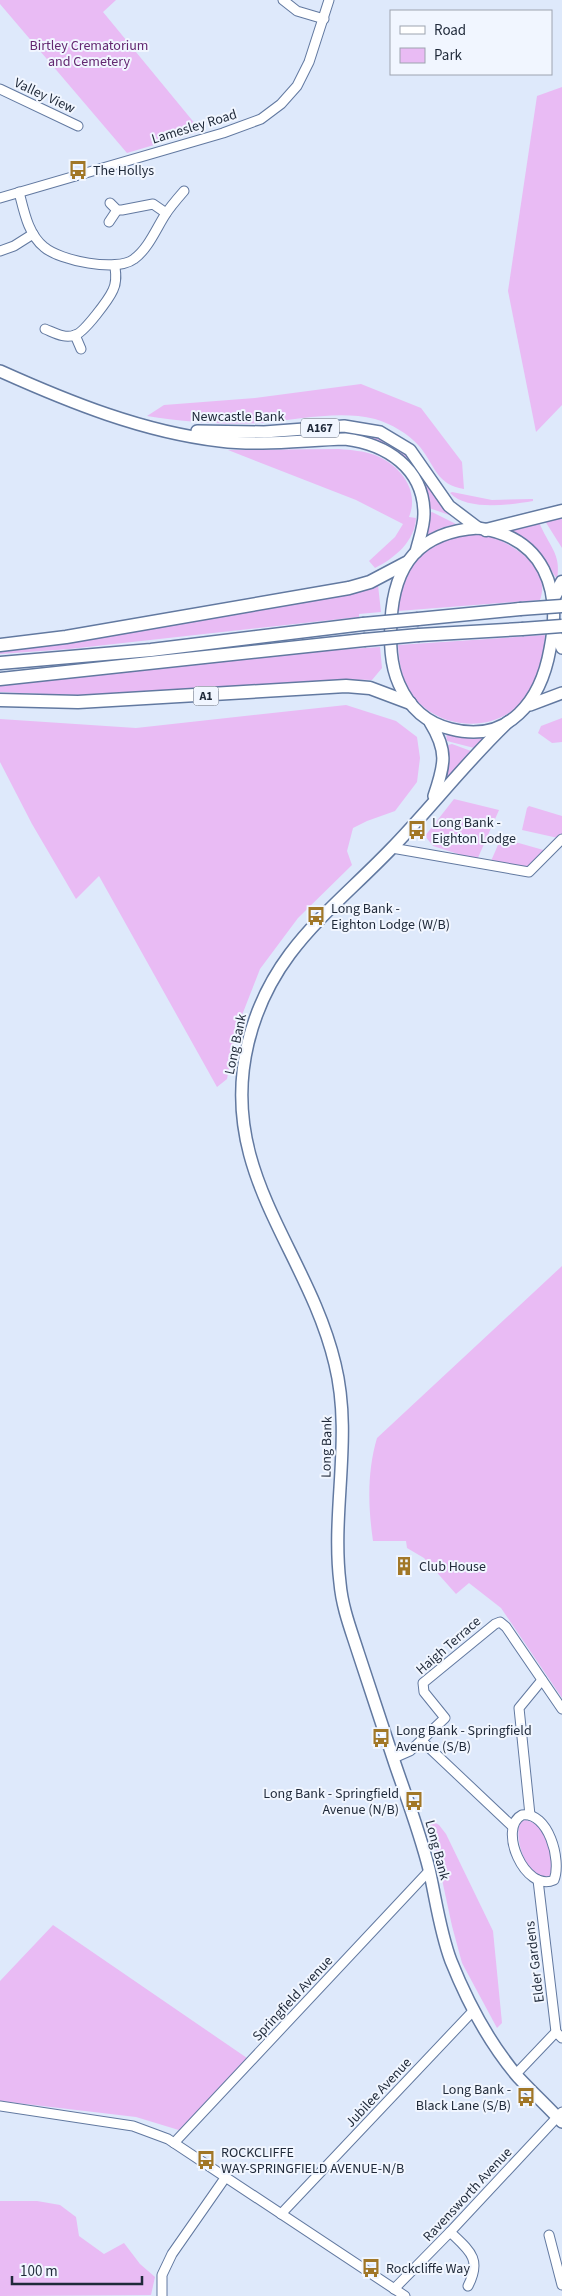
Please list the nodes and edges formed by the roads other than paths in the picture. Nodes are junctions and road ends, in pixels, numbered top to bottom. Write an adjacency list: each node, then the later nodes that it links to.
1 (283, 0): 3 (street)
2 (328, 0): 3 (street, Lamesley Road)
3 (324, 19): 7 (street, Lamesley Road)
4 (0, 89): 5 (street, Valley View)
5 (78, 126)
6 (184, 191): 9 (street)
7 (19, 192): 8 (street, Lamesley Road); 11 (street)
8 (0, 198)
9 (166, 212): 10 (street); 13 (street)
10 (109, 222)
11 (33, 234): 12 (street); 13 (street)
12 (0, 251)
13 (115, 266): 15 (street)
14 (45, 329): 15 (street)
15 (76, 335): 16 (street)
16 (81, 349)
17 (0, 371): 18 (main road, Newcastle Bank / A167)
18 (165, 430): 20 (main road, Newcastle Bank / A167); 21 (main road, Newcastle Bank / A167)
19 (562, 511): 20 (highway)
20 (482, 529): 21 (main road, A167); 24 (main road, A167)
21 (416, 552): 22 (main road, A167)
22 (406, 563): 26 (highway); 32 (main road, A167)
23 (562, 582): 24 (highway)
24 (558, 602): 25 (main road, A167); 28 (highway, bridge)
25 (558, 628): 27 (main road, A167); 29 (highway, bridge); 33 (main road, A167)
26 (0, 645)
27 (562, 648)
28 (0, 663)
29 (0, 679)
30 (562, 693): 33 (main road, A167)
31 (0, 700): 32 (highway, A1)
32 (410, 703): 34 (main road, A167)
33 (528, 705): 35 (main road, A167)
34 (429, 721): 35 (main road, A167); 36 (main road, Long Bank)
35 (508, 722): 36 (main road, Long Bank)
36 (430, 804): 38 (main road, Long Bank)
37 (562, 839): 38 (street)
38 (392, 848): 42 (main road, Long Bank)
39 (542, 1680): 40 (street); 41 (street, Haigh Terrace); 43 (street)
40 (562, 1709)
41 (422, 1741): 42 (street, Haigh Terrace); 44 (street)
42 (394, 1758): 45 (main road, Long Bank)
43 (530, 1815): 44 (street); 46 (street)
44 (512, 1826): 47 (street)
45 (429, 1871): 48 (main road, Long Bank); 53 (street, Springfield Avenue)
46 (560, 1872): 47 (street)
47 (538, 1880): 49 (street, Elder Gardens)
48 (474, 2010): 50 (main road, Long Bank); 55 (street, Jubilee Avenue)
49 (559, 2035): 50 (street)
50 (516, 2074): 52 (main road, Long Bank)
51 (0, 2106): 53 (street)
52 (561, 2117): 56 (street, Ravensworth Avenue)
53 (174, 2143): 54 (street)
54 (225, 2178): 55 (street); 61 (street)
55 (281, 2214): 60 (street)
56 (450, 2232): 59 (street); 60 (street, Ravensworth Avenue)
57 (549, 2236): 58 (street)
58 (562, 2285)
59 (468, 2286)
60 (394, 2289): 62 (street)
61 (162, 2296)
62 (405, 2296)

